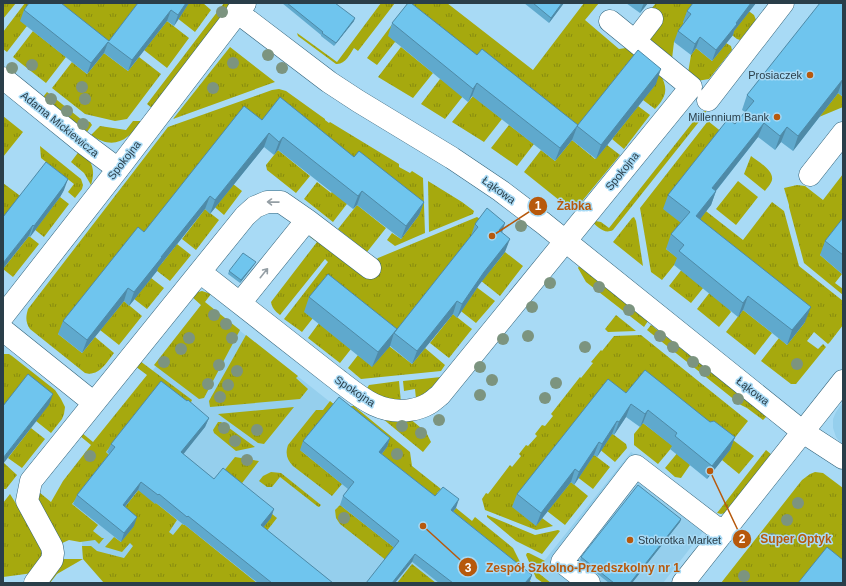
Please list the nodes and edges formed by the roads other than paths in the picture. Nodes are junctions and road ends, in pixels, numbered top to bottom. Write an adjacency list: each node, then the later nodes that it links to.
1 (783, 3): 7 (street, Spokojna)
2 (241, 8): 9 (street, Spokojna); 12 (street, Łąkowa)
3 (652, 19): 5 (street)
4 (610, 21): 5 (street)
5 (635, 41): 7 (street)
6 (3, 78): 9 (street, Adama Mickiewicza)
7 (699, 93): 12 (street, Spokojna)
8 (843, 133): 10 (street)
9 (118, 169): 16 (street, Spokojna)
10 (810, 175)
11 (307, 220): 13 (street); 14 (street, one-way to 14); 15 (street, one-way to 11)
12 (565, 241): 15 (street, Spokojna); 20 (street, Łąkowa)
13 (370, 268)
14 (200, 272): 15 (street, Spokojna); 19 (street)
15 (240, 303)
16 (3, 316)
17 (3, 330): 19 (street)
18 (843, 381): 20 (street)
19 (94, 403): 23 (street)
20 (803, 432): 21 (street, Łąkowa); 22 (street)
21 (843, 458)
22 (723, 533): 24 (street); 25 (street)
23 (35, 583)
24 (589, 583)
25 (683, 583)

